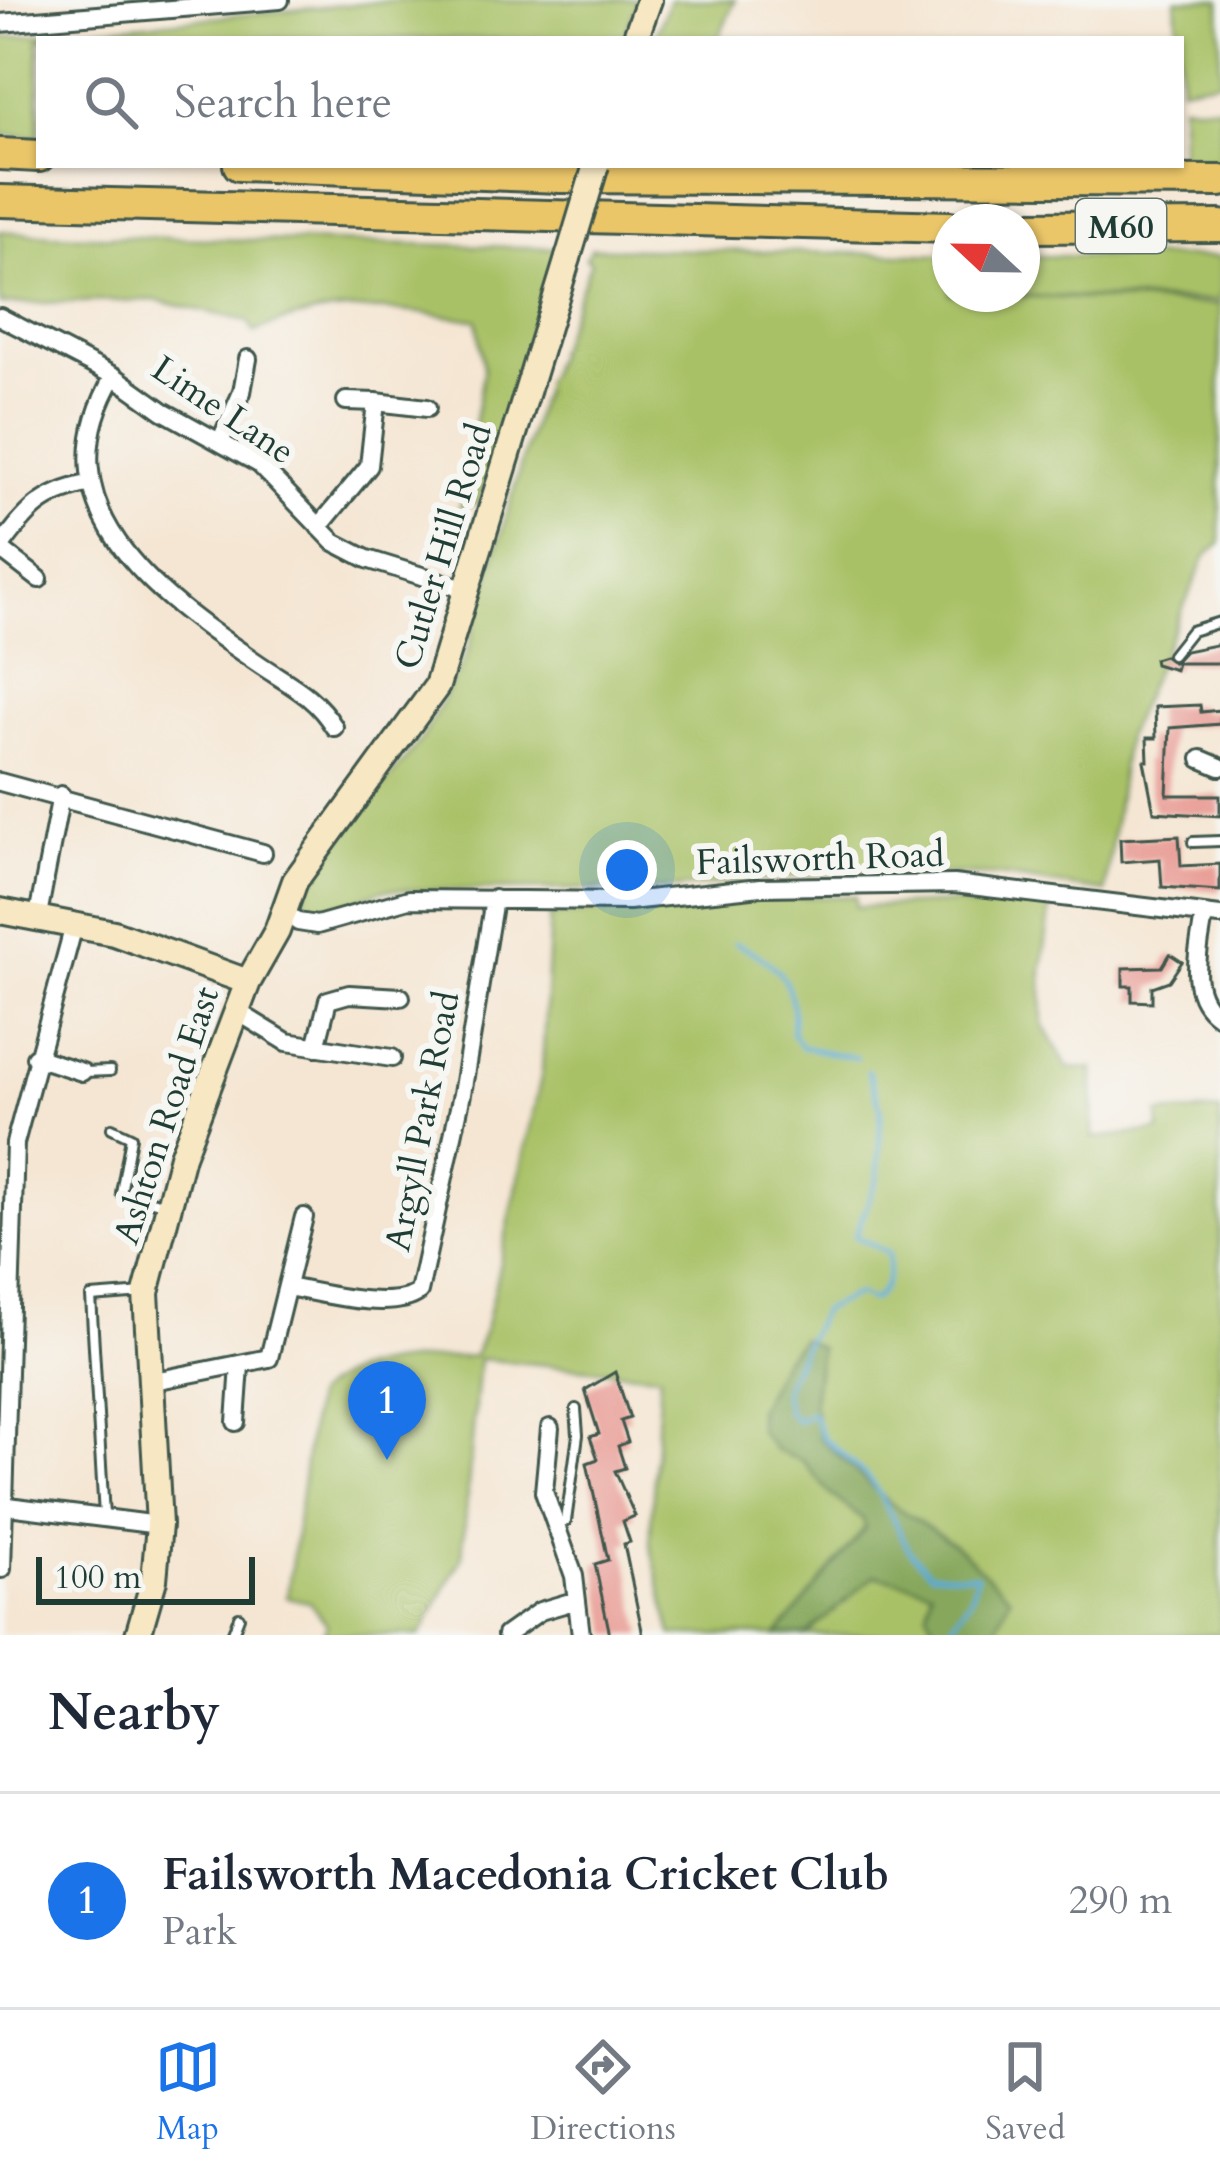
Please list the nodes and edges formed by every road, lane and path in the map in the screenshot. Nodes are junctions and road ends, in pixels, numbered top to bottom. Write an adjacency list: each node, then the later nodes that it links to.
1 (280, 0): 3 (street)
2 (649, 0): 6 (street)
3 (174, 4): 4 (street)
4 (134, 6): 5 (street)
5 (1, 17)
6 (636, 36)
7 (0, 154): 8 (highway)
8 (36, 156)
9 (320, 168): 11 (highway, M60)
10 (595, 168): 27 (street, Cutler Hill Road, bridge)
11 (1220, 181)
12 (0, 201): 13 (highway)
13 (932, 226)
14 (1220, 226): 15 (highway, M60)
15 (1040, 227)
16 (0, 317): 18 (street, Lime Lane)
17 (240, 368): 22 (street)
18 (114, 376): 22 (street, Lime Lane); 23 (street)
19 (346, 401): 20 (street)
20 (376, 402): 21 (street); 24 (street)
21 (427, 408)
22 (220, 442): 24 (street, Lime Lane)
23 (88, 484): 25 (street); 30 (street)
24 (319, 527): 27 (street, Lime Lane)
25 (0, 549): 26 (street)
26 (39, 579)
27 (467, 590): 40 (street, Cutler Hill Road)
28 (1220, 622): 29 (lane)
29 (1172, 655)
30 (334, 727)
31 (1201, 759): 32 (street)
32 (1220, 766)
33 (0, 782): 34 (street)
34 (61, 795): 37 (street); 41 (street)
35 (1193, 842): 36 (lane)
36 (1220, 842)
37 (262, 853)
38 (494, 899): 40 (street, Failsworth Road); 42 (street, Failsworth Road); 56 (street, Argyll Park Road)
39 (0, 911): 41 (street)
40 (285, 912): 44 (street, Ashton Road East)
41 (38, 915): 43 (street)
42 (1212, 916): 47 (street)
43 (75, 922): 44 (street); 49 (street)
44 (248, 982): 46 (street, Ashton Road East)
45 (401, 997): 48 (street)
46 (238, 1012): 48 (street); 54 (street, Ashton Road East)
47 (1220, 1017)
48 (316, 1047): 50 (street)
49 (35, 1057): 52 (street); 58 (street)
50 (392, 1058)
51 (110, 1071): 52 (lane)
52 (82, 1072)
53 (112, 1128): 54 (lane)
54 (168, 1205): 57 (street, Ashton Road East)
55 (304, 1216): 56 (street)
56 (288, 1287): 59 (street)
57 (146, 1293): 60 (street, Ashton Road East); 65 (lane)
58 (5, 1339): 64 (street)
59 (240, 1366): 60 (street); 62 (street)
60 (149, 1382): 66 (street, Ashton Road East)
61 (576, 1409): 67 (lane)
62 (236, 1422)
63 (550, 1428): 67 (street)
64 (2, 1505): 65 (street); 68 (street)
65 (104, 1520): 66 (street)
66 (158, 1525): 71 (street, Ashton Road East)
67 (553, 1527): 69 (street)
68 (2, 1569)
69 (574, 1601): 73 (street); 74 (street)
70 (239, 1617): 72 (lane)
71 (138, 1635)
72 (232, 1635)
73 (506, 1635)
74 (581, 1635)

